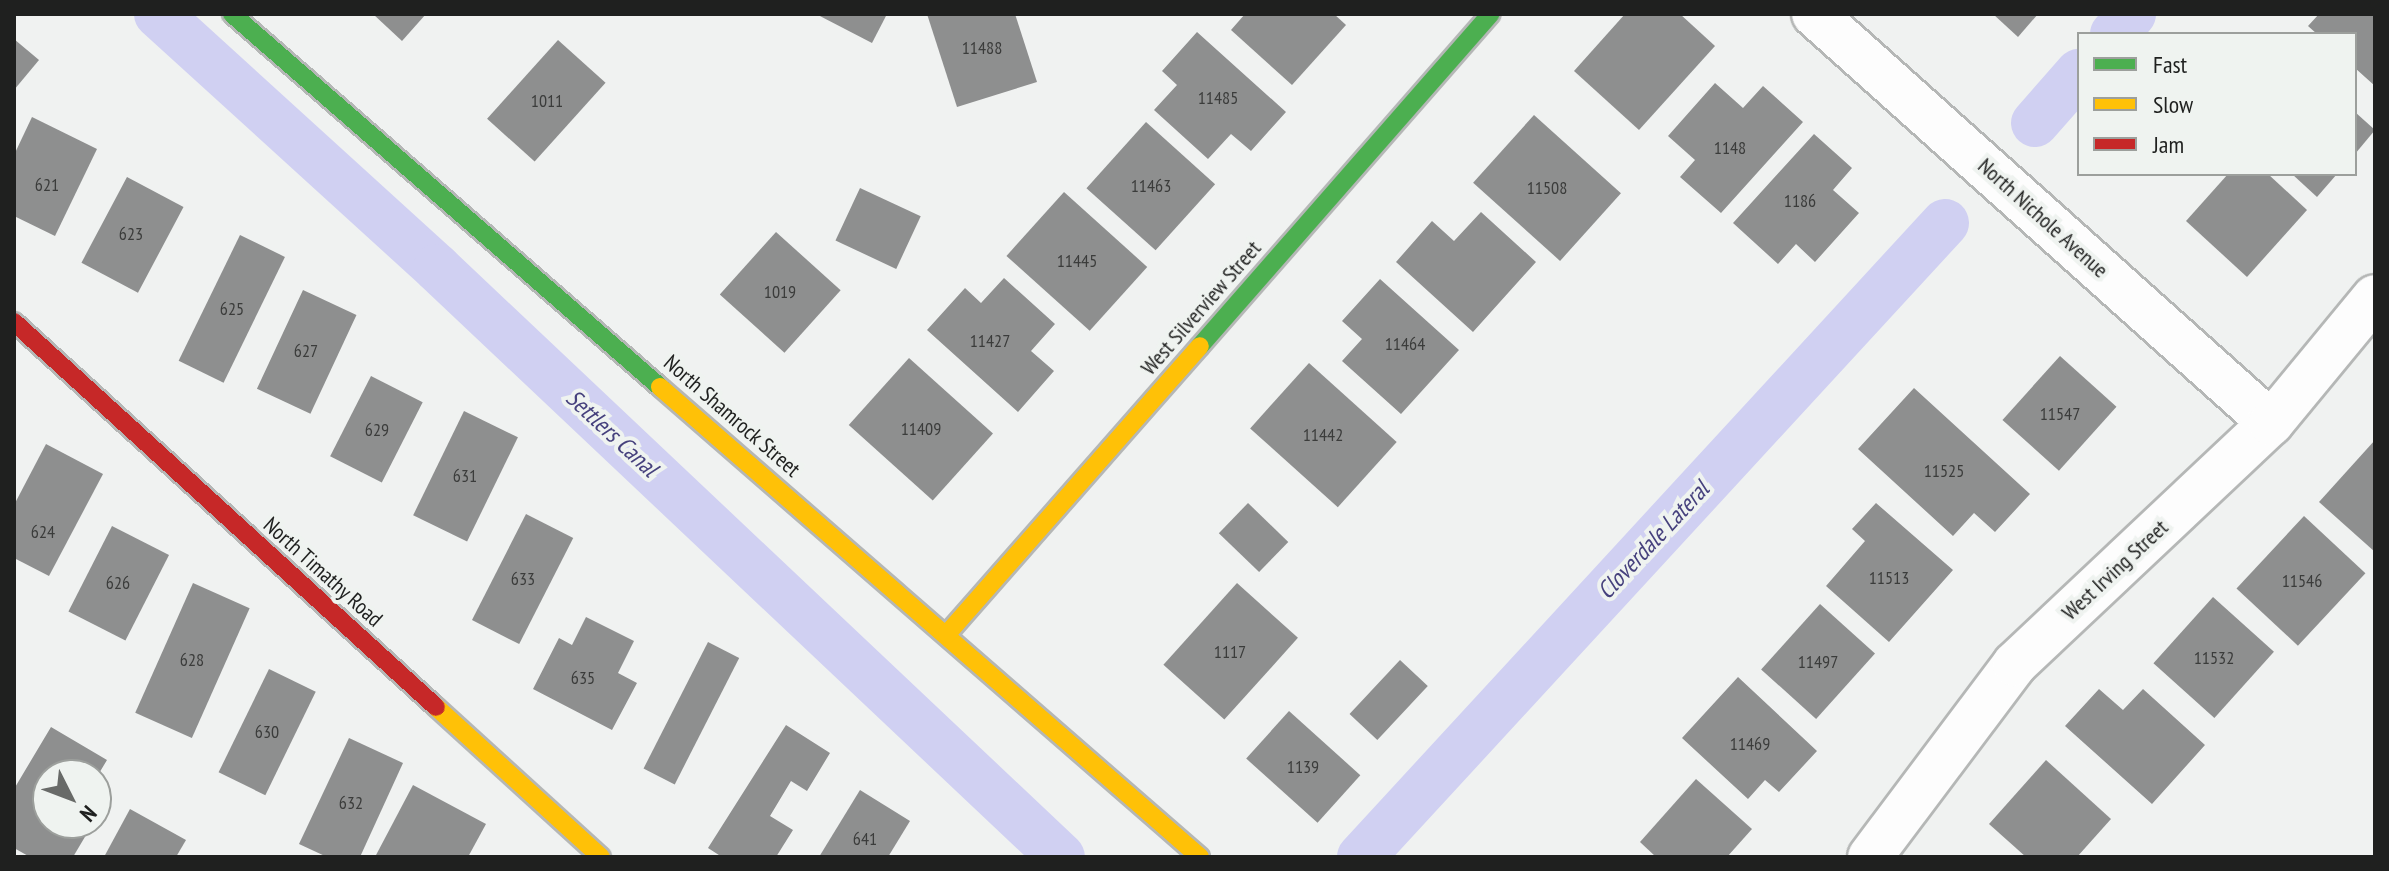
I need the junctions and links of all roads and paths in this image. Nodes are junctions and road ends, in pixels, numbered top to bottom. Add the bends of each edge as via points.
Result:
1 (232, 14) edge
2 (1491, 14) edge
3 (1814, 14) edge
4 (2375, 297) edge
5 (14, 322) edge
6 (2271, 423) junction
7 (947, 634) junction
8 (601, 857) edge
9 (1200, 857) edge
10 (1870, 857) edge

1 - 7 street, North Shamrock Street
2 - 7 street, West Silverview Street
3 - 6 street, North Nichole Avenue
4 - 6 street, West Irving Street
5 - 8 street, North Timathy Road
6 - 10 street, West Irving Street via 2015,664
7 - 9 street, North Shamrock Street

